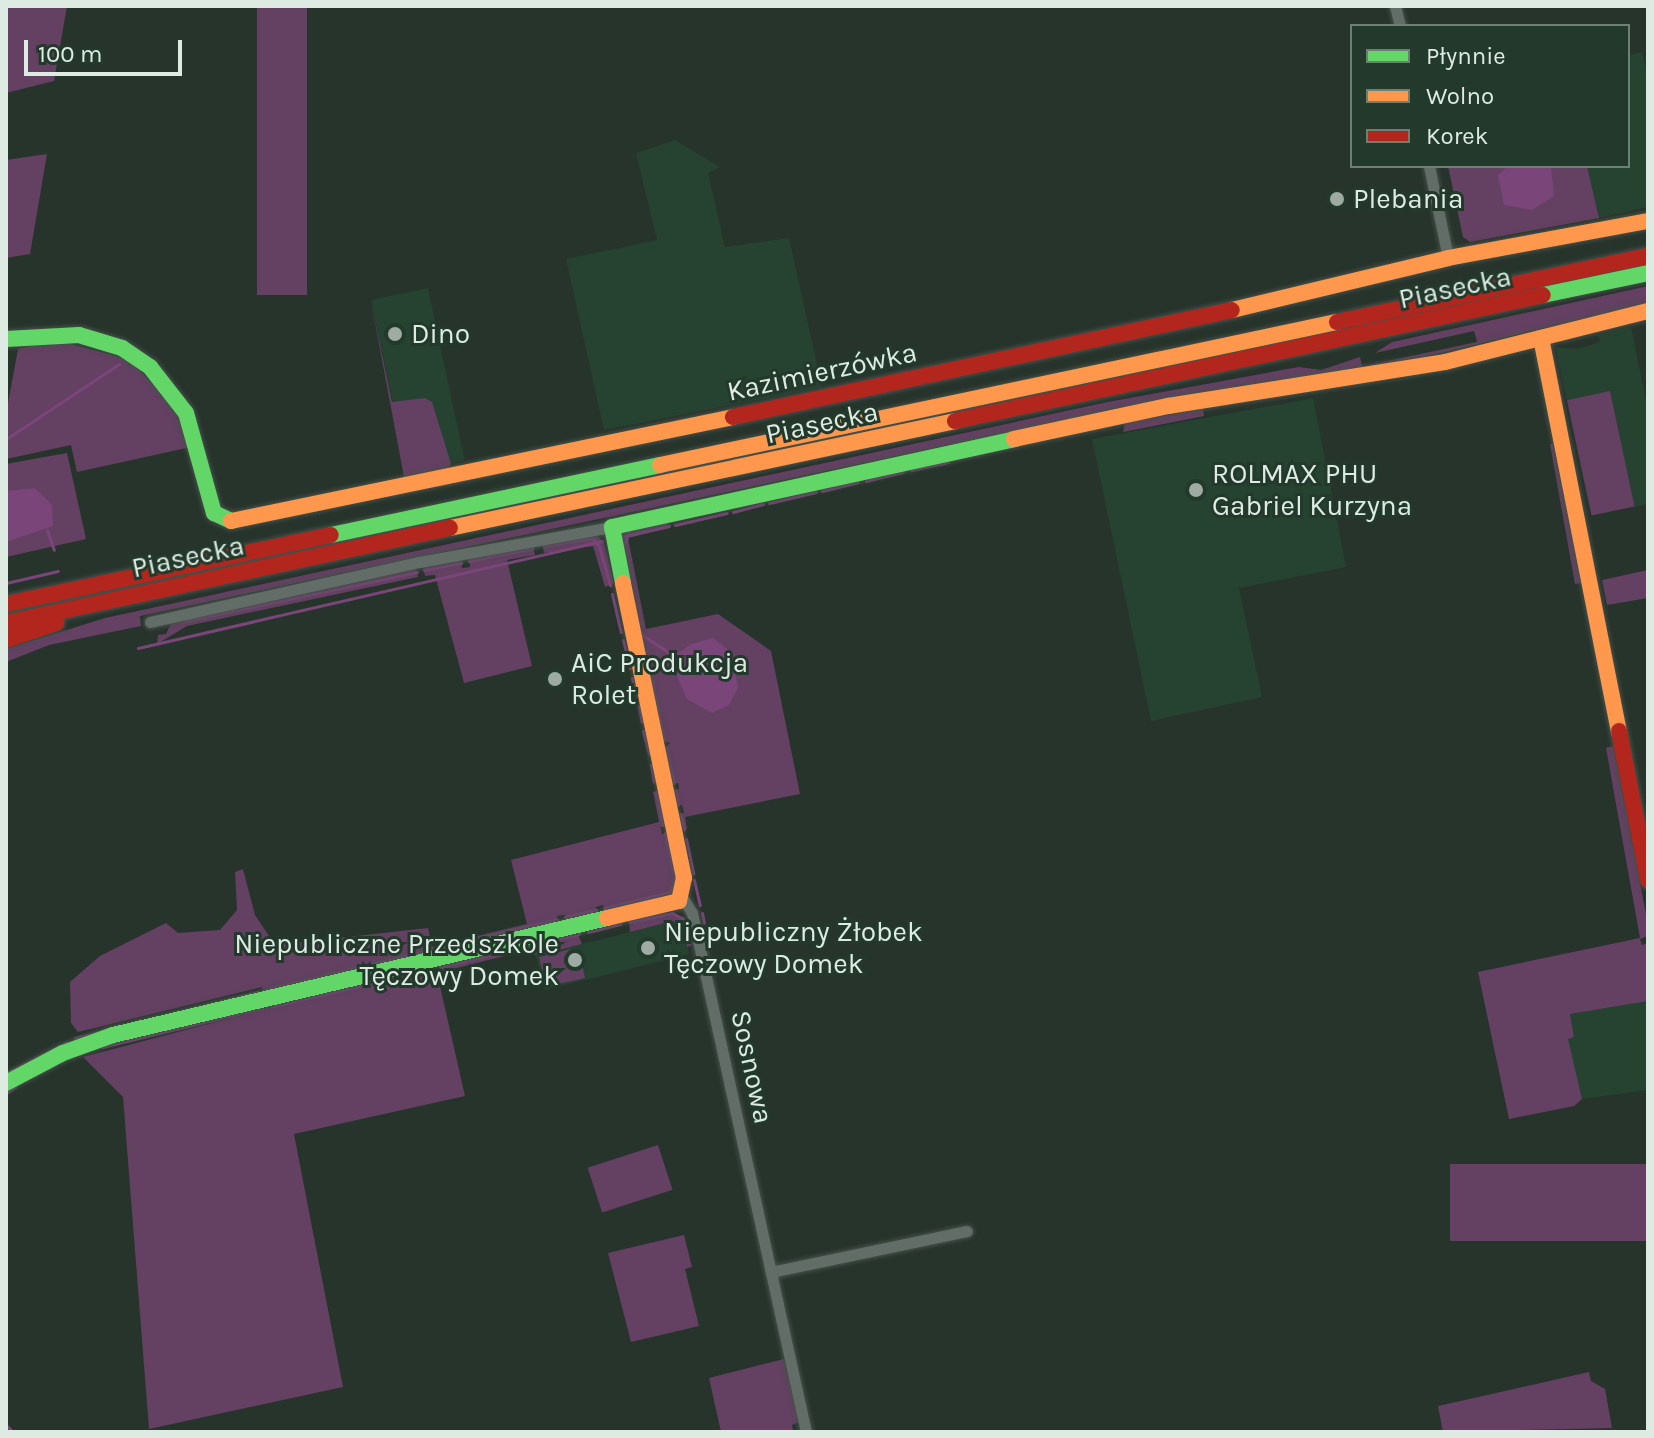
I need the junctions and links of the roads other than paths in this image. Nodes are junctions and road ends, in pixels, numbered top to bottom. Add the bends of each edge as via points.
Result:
1 (1429, 168) edge
2 (1648, 221) edge
3 (1648, 256) edge
4 (1448, 258) junction
5 (1648, 273) edge
6 (1648, 311) edge
7 (1541, 338) junction
8 (6, 339) edge
9 (612, 527) junction
10 (183, 585) junction
11 (6, 604) edge
12 (150, 622) dead end
13 (6, 623) edge
14 (6, 640) edge
15 (1648, 880) edge
16 (682, 897) junction
17 (6, 1083) edge
18 (967, 1231) dead end
19 (771, 1272) junction
20 (806, 1432) edge

1 - 4 street
2 - 4 main road
3 - 11 main road, Piasecka
4 - 8 main road, Kazimierzówka via 1093,341 225,521 212,510 186,413 150,367 122,348 79,335
5 - 10 main road, Piasecka
6 - 7 main road
7 - 9 main road via 1413,369 1168,406
7 - 15 main road
9 - 12 street via 419,562
9 - 16 main road, Sosnowa via 684,878
10 - 13 main road, Piasecka
10 - 14 main road
16 - 17 main road via 669,905 113,1035
16 - 19 street, Sosnowa via 692,913
18 - 19 street
19 - 20 street, Sosnowa

